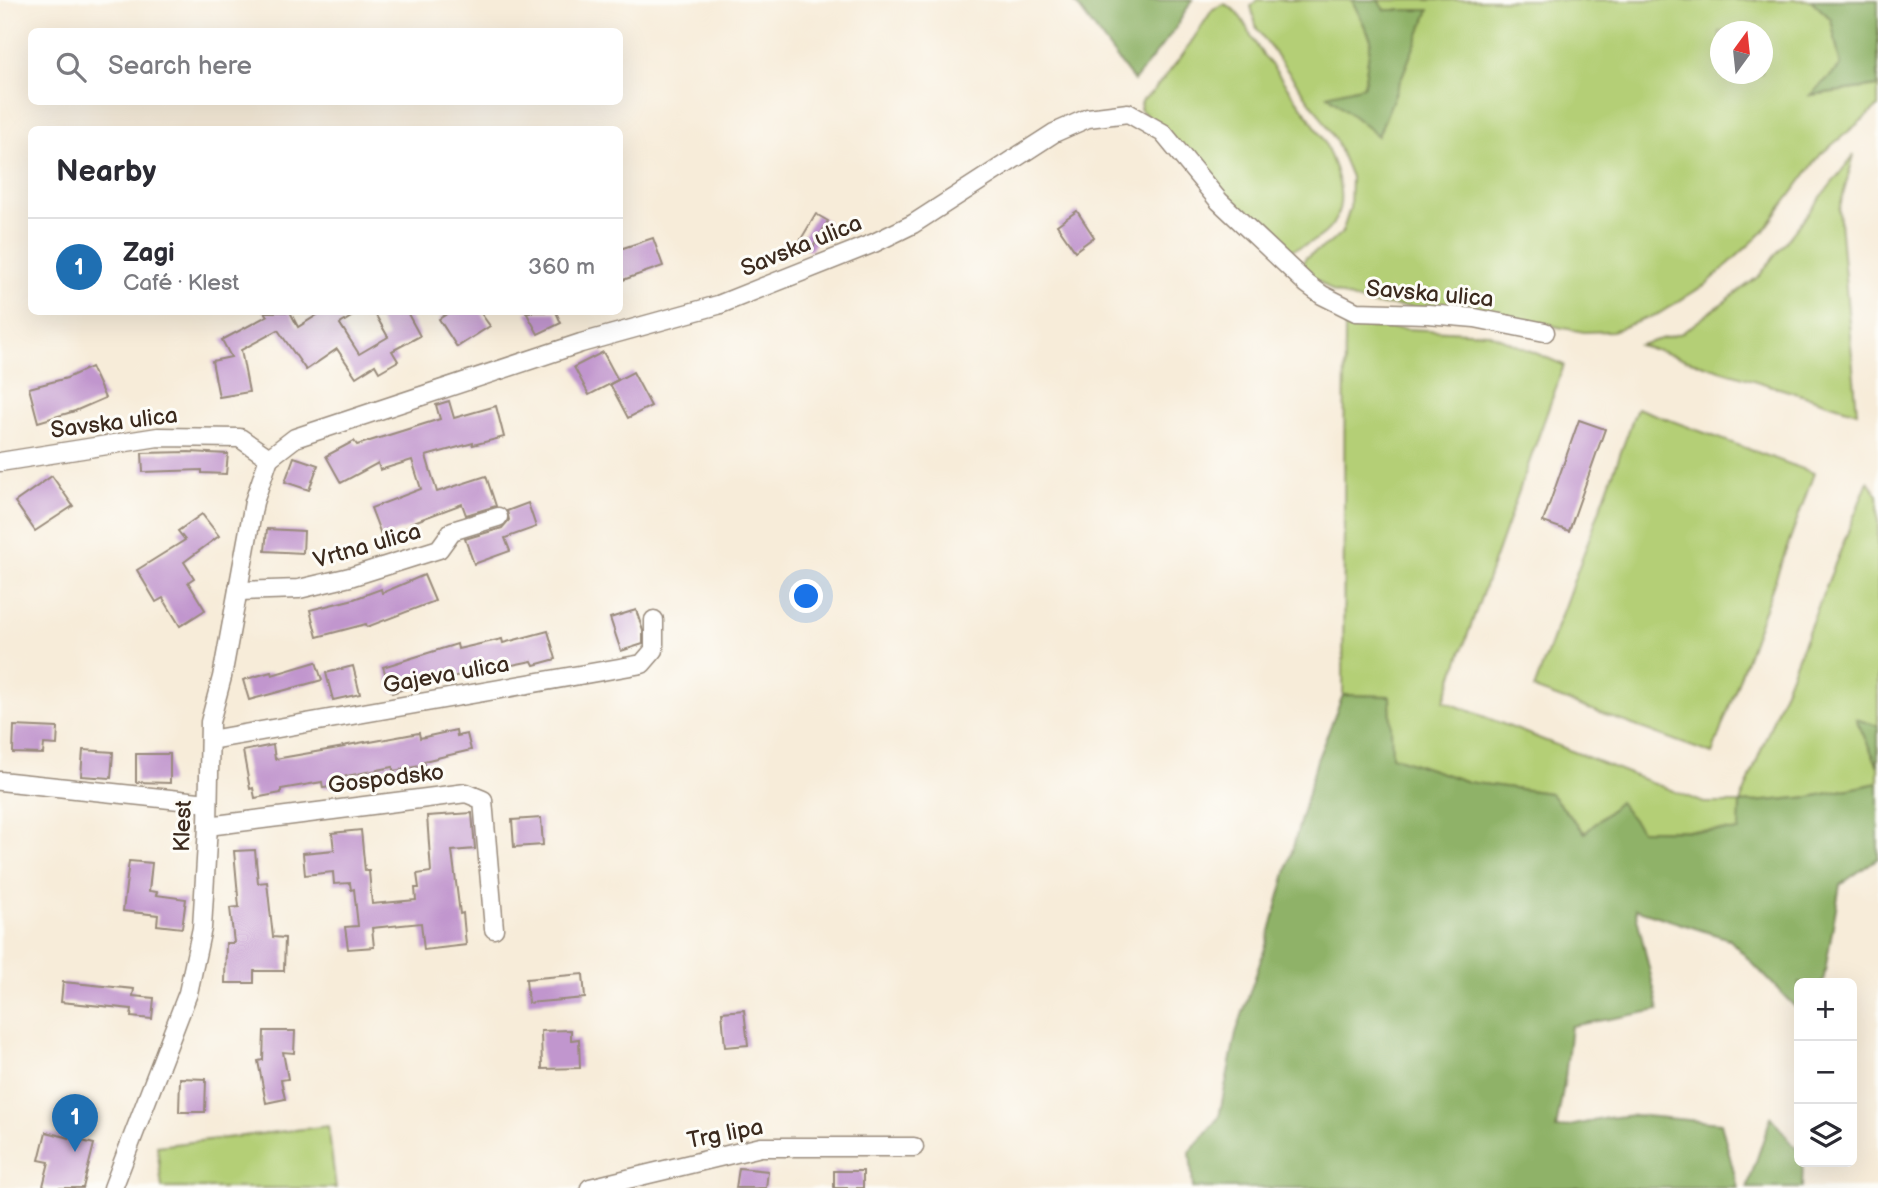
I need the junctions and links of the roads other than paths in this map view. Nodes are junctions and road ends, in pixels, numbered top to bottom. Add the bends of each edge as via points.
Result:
1 (1545, 332) dead end
2 (269, 458) junction
3 (0, 462) edge
4 (498, 517) dead end
5 (238, 591) junction
6 (654, 620) dead end
7 (210, 740) junction
8 (0, 781) edge
9 (208, 803) junction
10 (208, 827) junction
11 (494, 929) dead end
12 (914, 1147) dead end
13 (113, 1188) edge
14 (590, 1188) edge

1 - 2 street, Savska ulica via 1475,318 1356,312 1322,295 1219,201 1163,133 1128,113 1088,118 1054,133 913,224 874,243 718,305 581,343 295,438
2 - 3 street, Savska ulica via 240,438 159,437
2 - 5 street, Klest via 254,502
4 - 5 street, Vrtna ulica via 452,531 439,549 350,578 299,589
5 - 7 street, Klest
6 - 7 street, Gajeva ulica via 654,650 642,664
7 - 9 street, Klest
8 - 9 street
9 - 10 street, Klest
10 - 11 street, Gospodsko via 466,793 483,800
10 - 13 street, Klest via 202,928 188,993
12 - 14 street, Trg lipa via 761,1147

